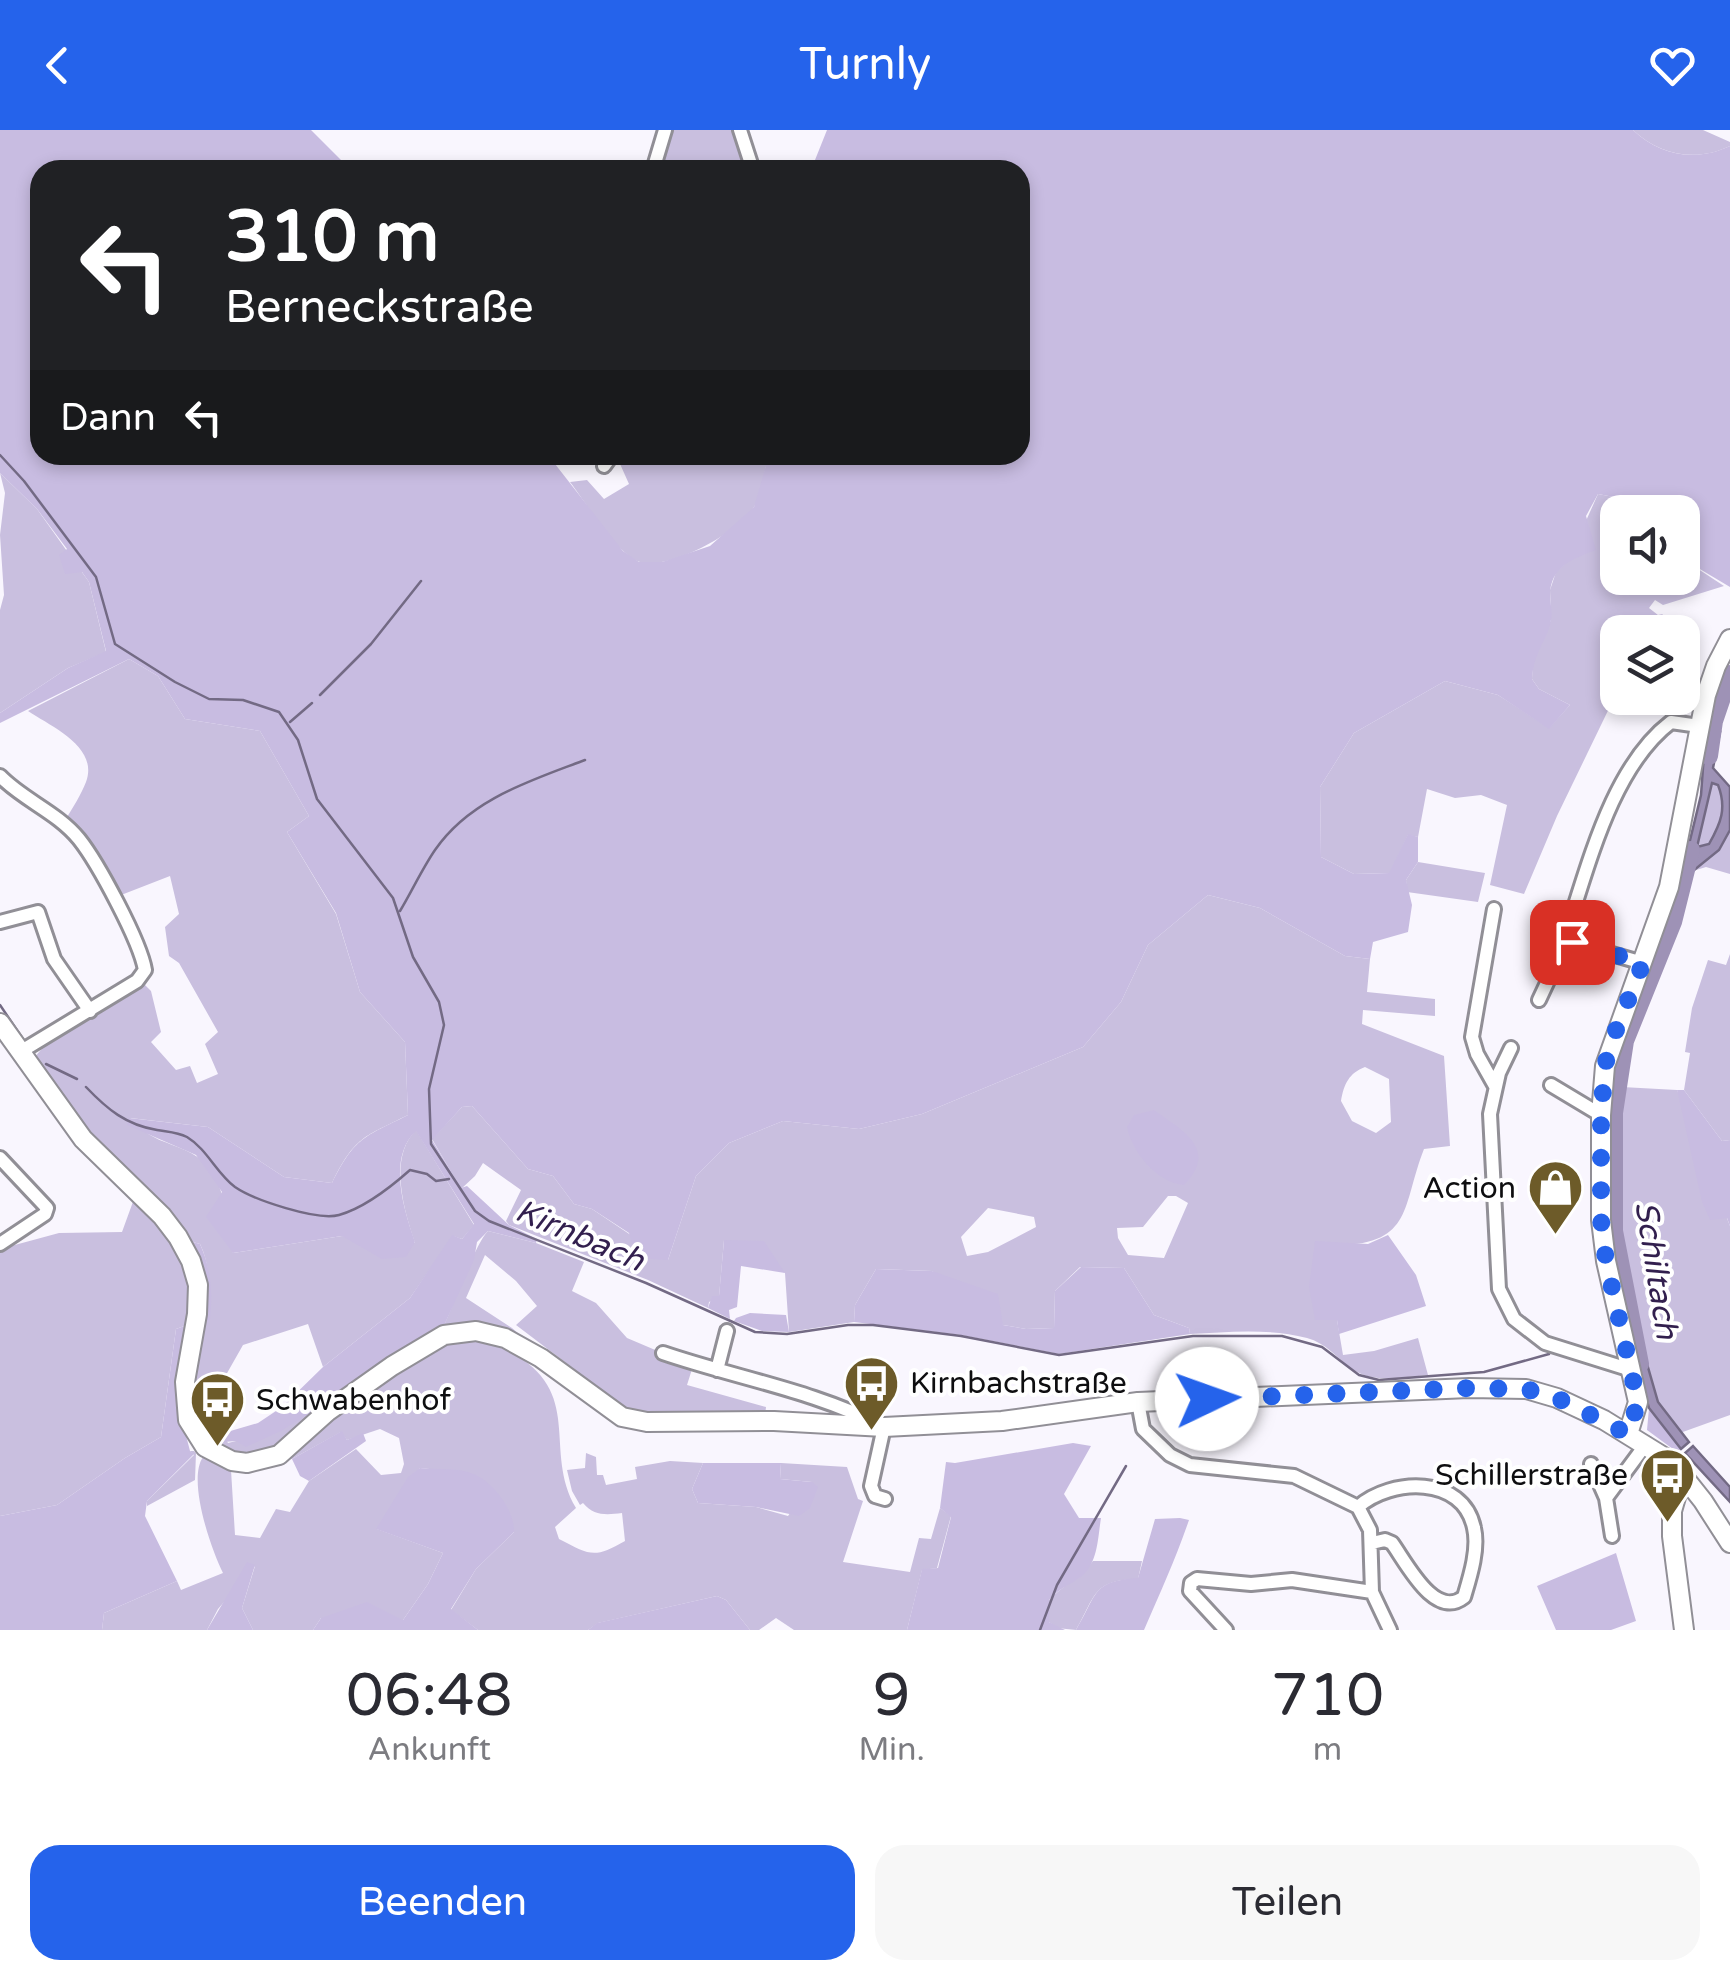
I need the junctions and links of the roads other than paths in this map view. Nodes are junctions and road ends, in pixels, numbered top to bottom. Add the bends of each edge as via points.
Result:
1 (664, 130) edge
2 (740, 130) edge
3 (655, 160) edge
4 (750, 160) edge
5 (1730, 639) edge
6 (1699, 726) junction
7 (2, 782) edge
8 (1494, 908) dead end
9 (0, 922) edge
10 (1568, 938) junction
11 (1643, 963) junction
12 (1539, 1000) dead end
13 (90, 1012) junction
14 (0, 1023) edge
15 (1512, 1048) dead end
16 (20, 1052) junction
17 (1551, 1085) dead end
18 (1495, 1086) junction
19 (1601, 1115) junction
20 (0, 1158) edge
21 (0, 1244) edge
22 (727, 1330) dead end
23 (663, 1353) dead end
24 (1628, 1368) junction
25 (717, 1370) junction
26 (1138, 1402) junction
27 (884, 1427) junction
28 (1628, 1434) junction
29 (1646, 1444) junction
30 (1591, 1464) dead end
31 (1683, 1473) junction
32 (1606, 1498) junction
33 (885, 1499) dead end
34 (1676, 1500) junction
35 (1704, 1500) junction
36 (1358, 1507) junction
37 (1612, 1536) dead end
38 (1372, 1543) junction
39 (1730, 1543) edge
40 (1372, 1592) junction
41 (1226, 1630) edge
42 (1390, 1630) edge
43 (1684, 1630) edge

1 - 3 street
2 - 4 street
5 - 6 main road
6 - 10 street via 1671,722 1642,749 1602,828
6 - 11 main road via 1669,887
7 - 13 street via 78,838 143,959 137,982
8 - 18 street via 1472,1037
9 - 13 street via 38,912 54,959
10 - 11 street
10 - 12 street
11 - 19 main road via 1610,1045
13 - 16 street
14 - 16 main road
15 - 18 street
16 - 27 main road via 83,1139 162,1216 191,1261 197,1314 185,1408 205,1447 232,1461 279,1455 392,1366 444,1336 476,1330 541,1358 622,1416
17 - 19 street
18 - 24 street via 1493,1204 1499,1289 1506,1304 1545,1343
19 - 24 main road via 1602,1230
20 - 21 street via 46,1208
22 - 25 street
23 - 25 street
24 - 28 main road via 1638,1402
25 - 27 street
26 - 27 main road via 1002,1421
26 - 28 main road via 1526,1389
26 - 36 street via 1143,1429 1170,1456 1190,1465 1294,1476
27 - 33 street via 871,1486
28 - 29 main road
29 - 31 main road
29 - 32 street
30 - 32 street
31 - 34 main road
31 - 35 main road
32 - 37 street
34 - 35 street via 1685,1494
34 - 43 main road via 1672,1536
35 - 39 main road
36 - 38 street
36 - 38 street via 1404,1486 1456,1498 1475,1534 1464,1597 1444,1604 1392,1543
38 - 40 street
40 - 41 street via 1292,1580 1192,1582 1190,1591
40 - 42 street

